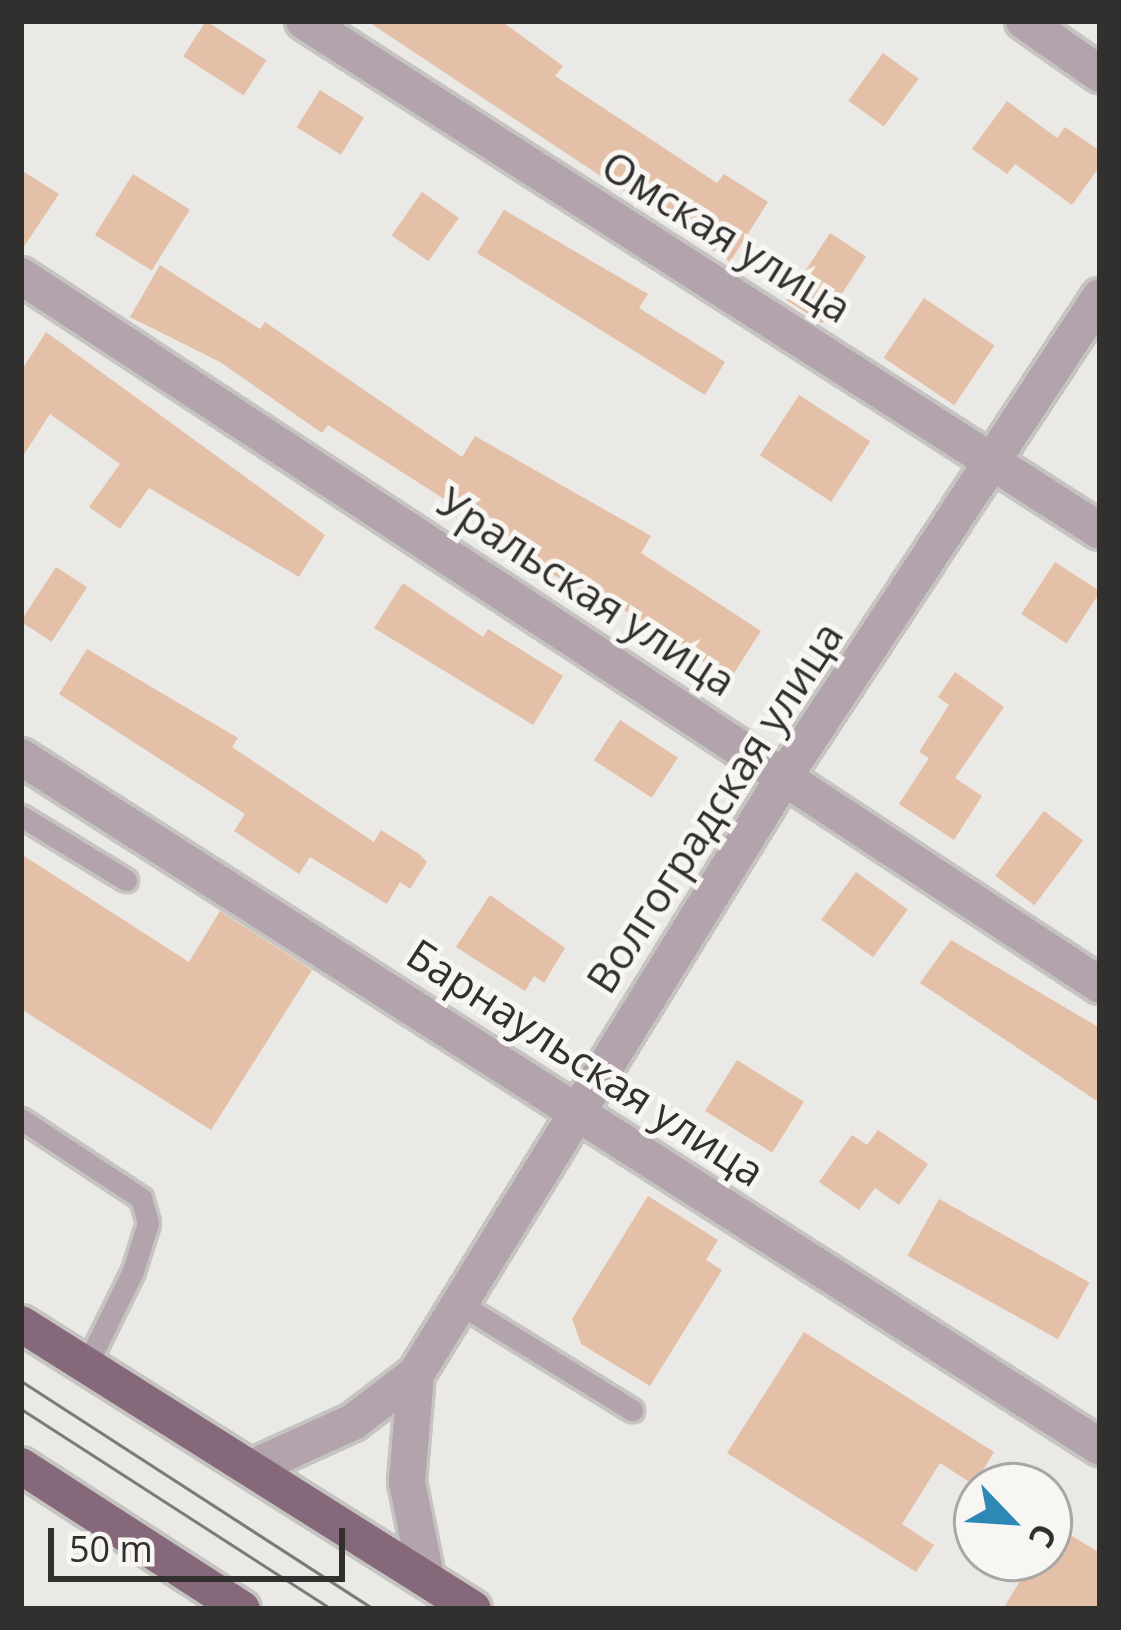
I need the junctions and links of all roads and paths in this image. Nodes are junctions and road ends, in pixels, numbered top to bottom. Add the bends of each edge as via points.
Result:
1 (304, 21) edge
2 (1024, 21) edge
3 (1100, 74) edge
4 (21, 276) edge
5 (1100, 297) edge
6 (995, 459) junction
7 (1100, 531) edge
8 (21, 757) edge
9 (786, 774) junction
10 (21, 816) edge
11 (126, 880) dead end
12 (1100, 986) edge
13 (576, 1107) junction
14 (21, 1119) edge
15 (458, 1302) junction
16 (21, 1324) edge
17 (86, 1366) junction
18 (416, 1374) junction
19 (632, 1410) dead end
20 (1100, 1447) edge
21 (21, 1466) edge
22 (254, 1467) junction
23 (426, 1577) junction
24 (242, 1609) edge
25 (473, 1609) edge

1 - 6 street, Омская улица
2 - 3 street
4 - 9 street, Уральская улица
5 - 6 street, Волгоградская улица
6 - 7 street, Омская улица
6 - 9 street, Волгоградская улица
8 - 13 street, Барнаульская улица
9 - 12 street, Уральская улица
9 - 13 street, Волгоградская улица
10 - 11 lane
13 - 15 street, Волгоградская улица
13 - 20 street, Барнаульская улица
14 - 17 lane via 141,1198 148,1223
15 - 18 street, Волгоградская улица
15 - 19 lane
16 - 17 main road
17 - 22 main road
18 - 22 street, Волгоградская улица via 353,1422
18 - 23 street, Волгоградская улица via 407,1482
21 - 24 main road
22 - 23 main road
23 - 25 main road

